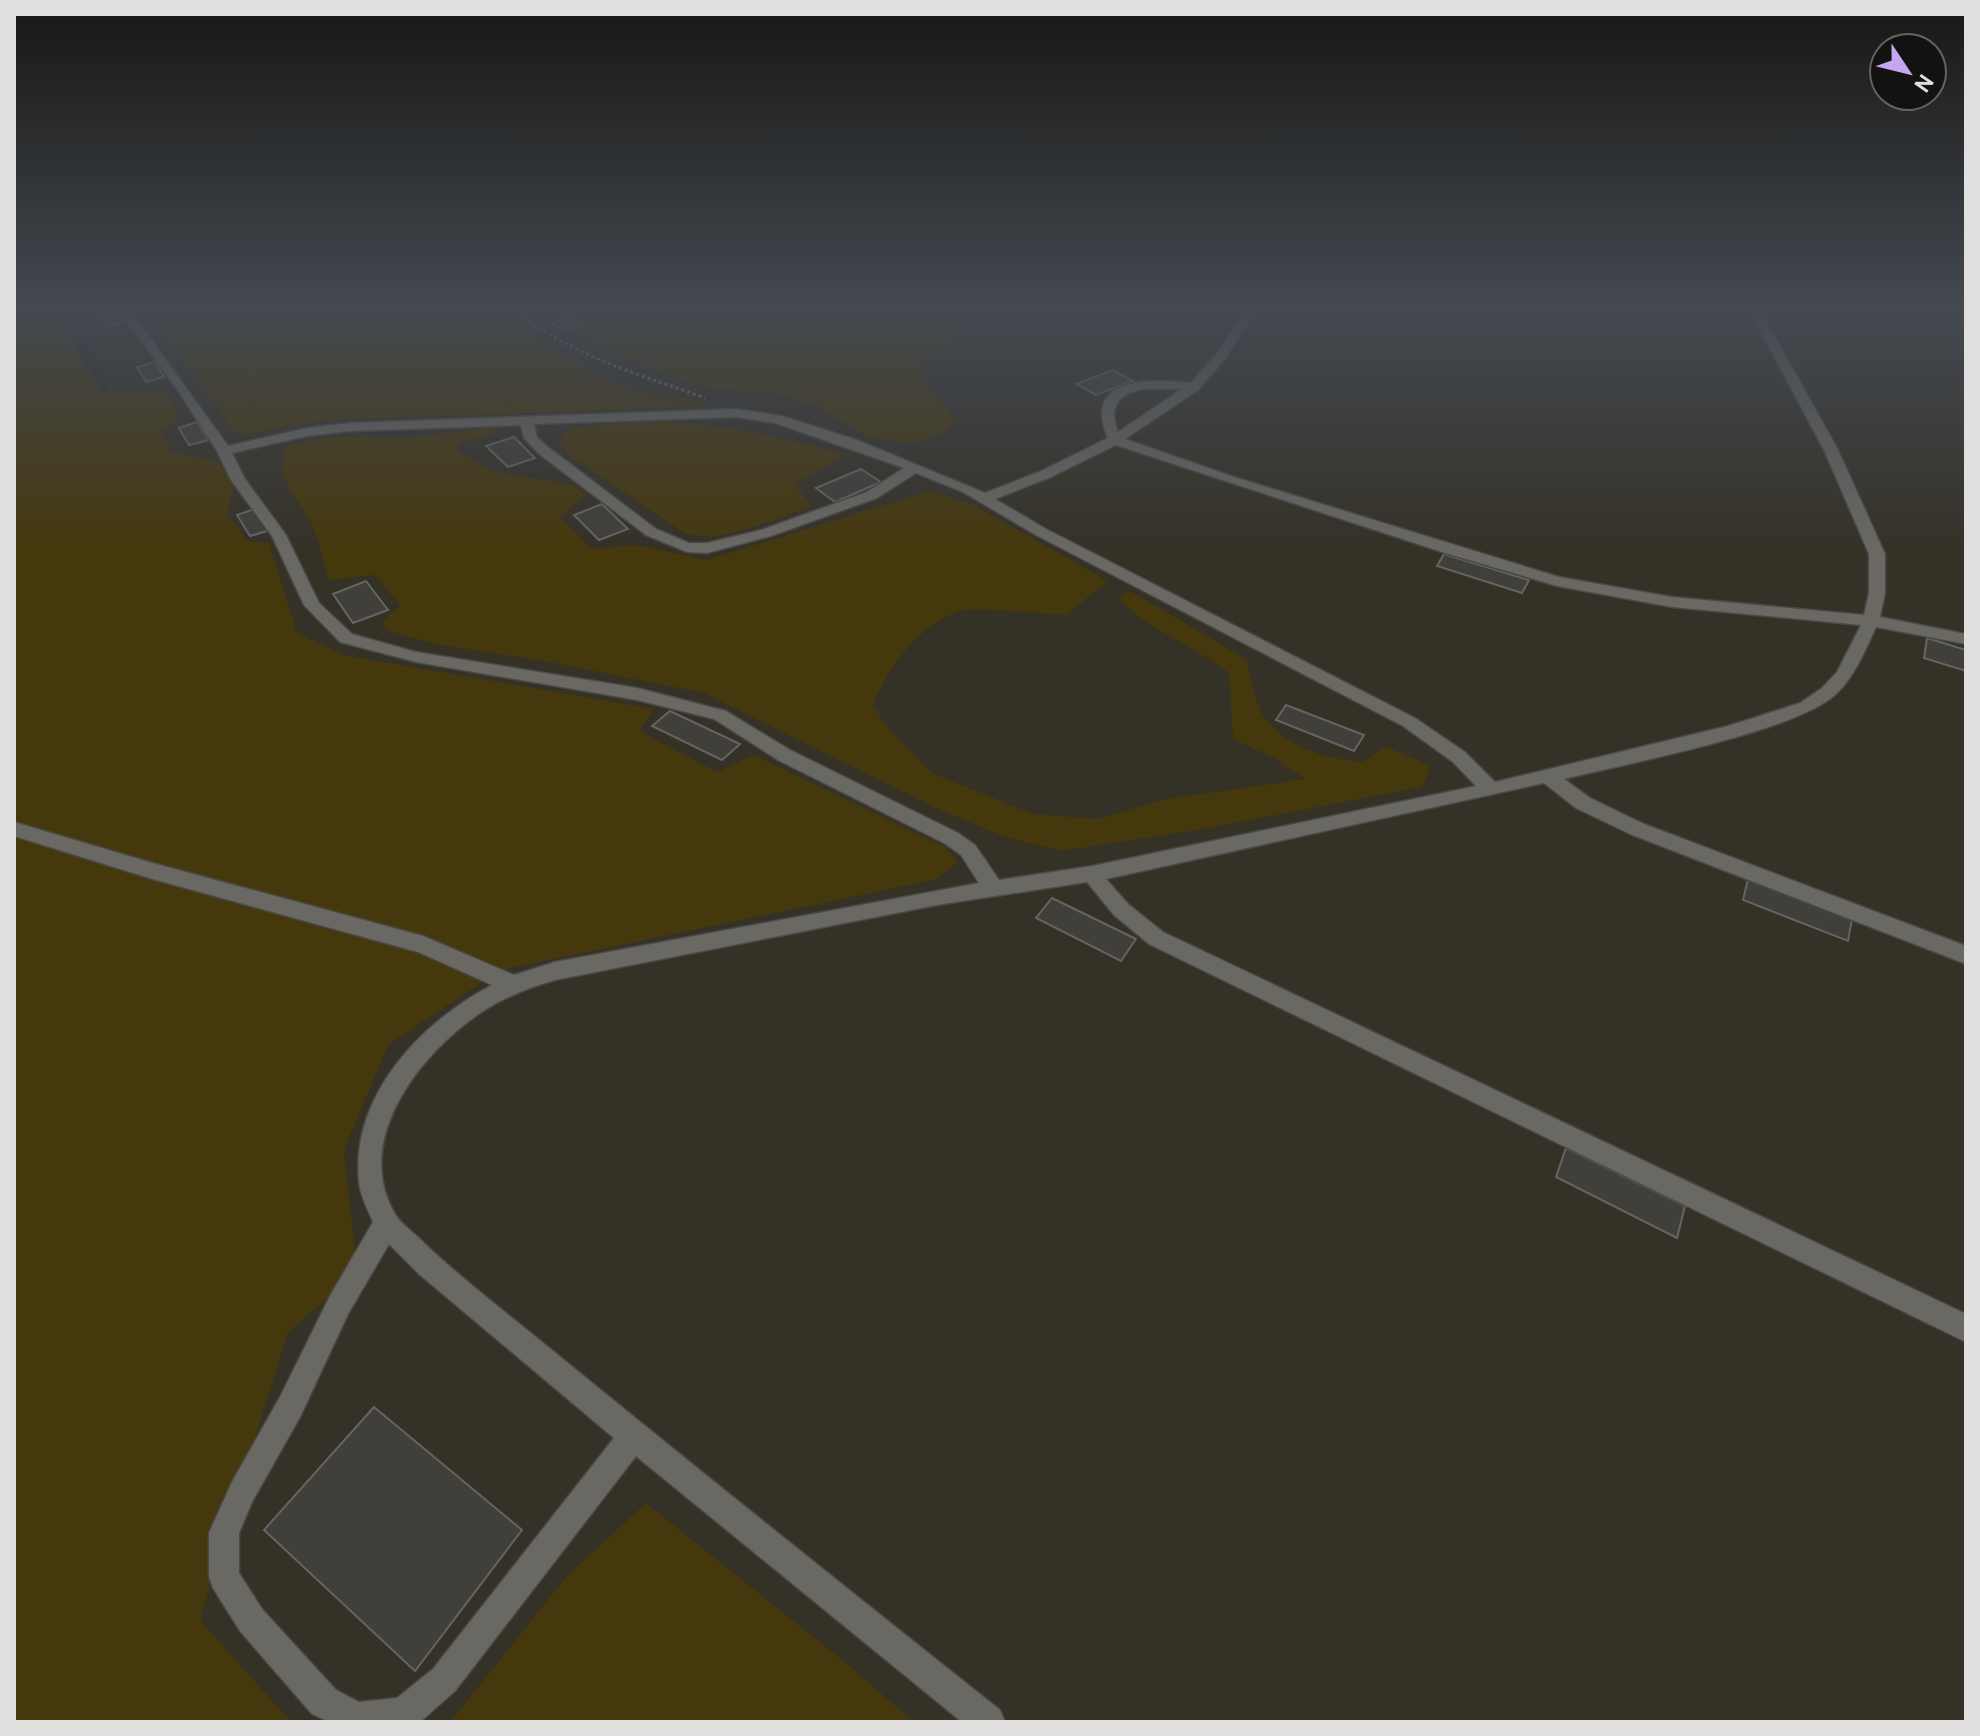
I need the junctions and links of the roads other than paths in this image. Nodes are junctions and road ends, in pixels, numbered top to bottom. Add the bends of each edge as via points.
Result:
1 (179, 387) edge
2 (1132, 387) edge
3 (1194, 387) edge
4 (1798, 387) edge
5 (527, 421) junction
6 (1115, 440) junction
7 (224, 451) junction
8 (914, 468) junction
9 (985, 498) junction
10 (1871, 620) junction
11 (1966, 639) edge
12 (1546, 775) junction
13 (1491, 790) junction
14 (14, 829) edge
15 (1092, 874) junction
16 (993, 888) junction
17 (1966, 955) edge
18 (513, 984) junction
19 (386, 1224) junction
20 (1966, 1328) edge
21 (634, 1436) junction
22 (988, 1722) edge

1 - 7 lane
2 - 6 lane via 1108,404
3 - 6 lane
4 - 10 lane via 1871,537 1878,568
5 - 7 lane via 326,429
5 - 8 lane via 756,414
5 - 8 lane via 531,438 543,450 651,532 687,547 718,546 766,533 872,495
6 - 9 lane
6 - 10 lane via 1558,581 1670,602
7 - 16 lane via 238,480 279,535 312,605 346,638 416,657 637,694 720,715 784,755 951,838 968,850
8 - 9 lane
9 - 13 lane via 1409,722 1459,757
10 - 11 lane
10 - 12 lane via 1844,675 1806,707 1731,731
12 - 13 lane
12 - 17 lane via 1583,803 1637,829
13 - 15 lane
14 - 18 lane via 423,945
15 - 16 lane
15 - 20 lane via 1109,900 1156,938
16 - 18 lane
18 - 19 lane via 441,1031 385,1101 372,1140 371,1184
19 - 21 lane
19 - 21 lane via 339,1305 224,1533 224,1577 251,1620 324,1702 357,1719 404,1714 444,1680
21 - 22 lane

